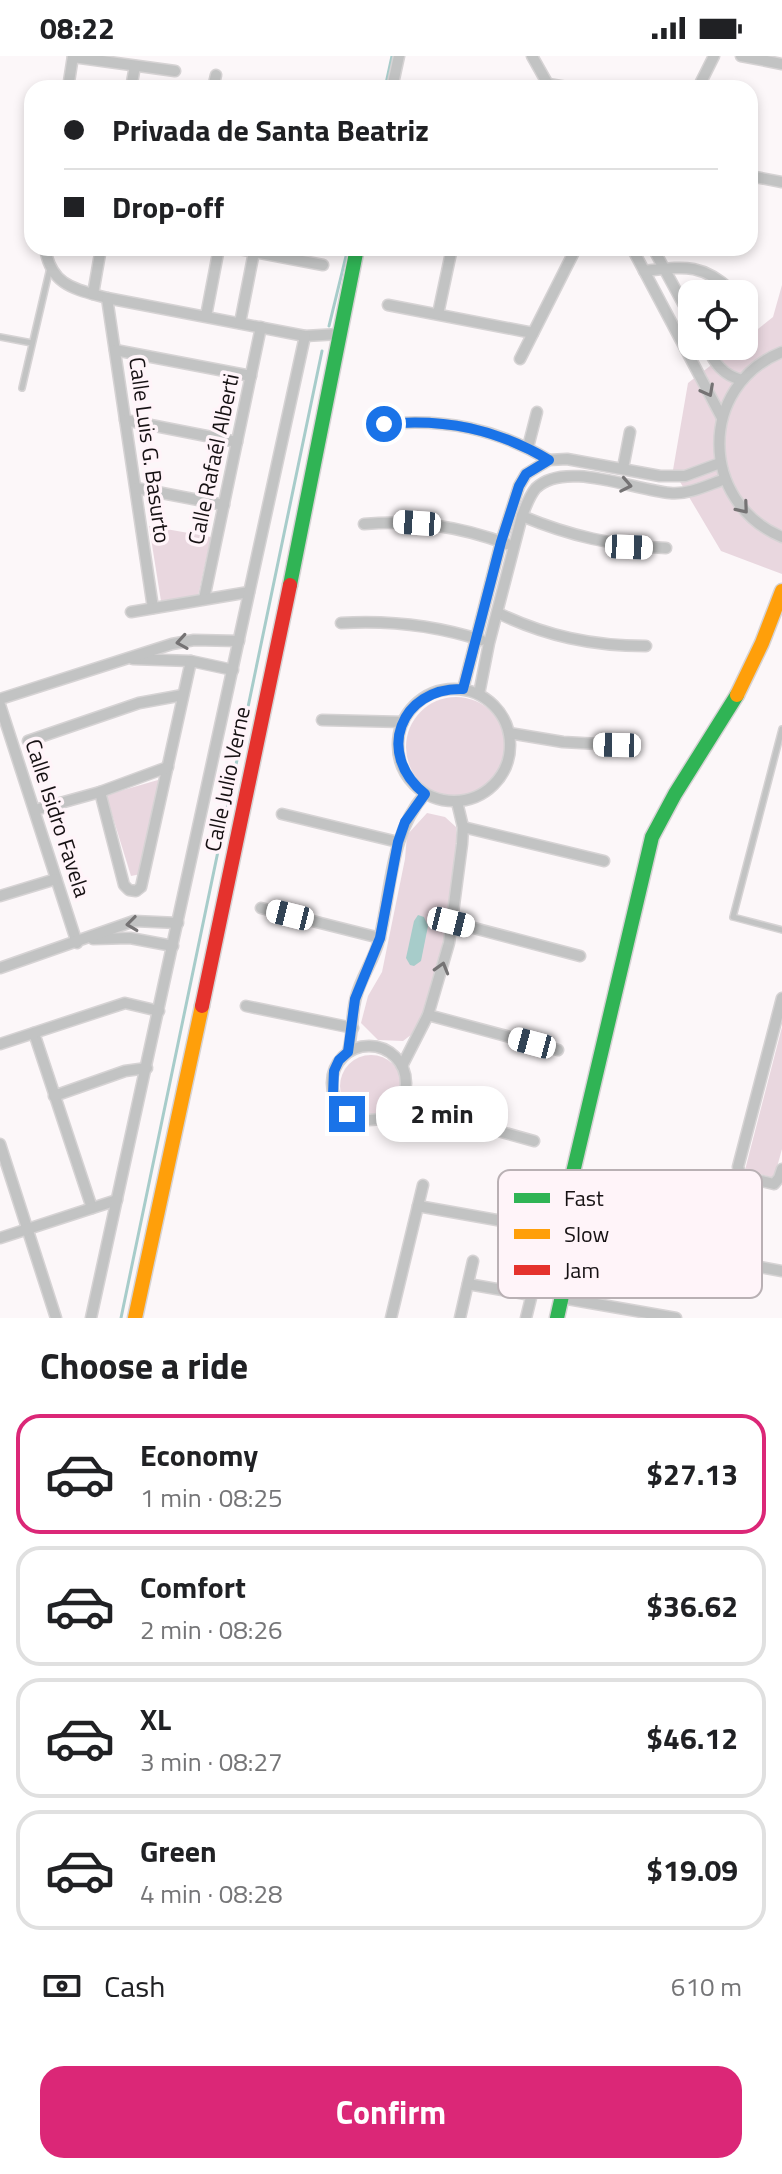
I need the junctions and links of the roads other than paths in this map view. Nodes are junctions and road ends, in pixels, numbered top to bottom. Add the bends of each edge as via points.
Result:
1 (73, 56) edge
2 (399, 56) edge
3 (532, 56) edge
4 (714, 56) edge
5 (741, 56) edge
6 (782, 64) edge
7 (135, 66) junction
8 (175, 71) dead end
9 (216, 75) dead end
10 (69, 80) edge
11 (132, 80) edge
12 (215, 80) edge
13 (394, 80) edge
14 (546, 80) edge
15 (702, 80) edge
16 (758, 178) edge
17 (782, 182) edge
18 (47, 256) edge
19 (100, 256) edge
20 (217, 256) edge
21 (253, 256) edge
22 (299, 256) edge
23 (355, 256) edge
24 (450, 256) edge
25 (572, 256) edge
26 (637, 256) edge
27 (657, 256) edge
28 (323, 265) dead end
29 (50, 267) junction
30 (665, 269) junction
31 (644, 271) junction
32 (718, 280) edge
33 (93, 294) junction
34 (678, 294) edge
35 (107, 298) junction
36 (388, 305) dead end
37 (438, 314) junction
38 (206, 316) junction
39 (240, 323) junction
40 (261, 327) junction
41 (533, 333) junction
42 (339, 334) junction
43 (305, 336) junction
44 (0, 337) edge
45 (32, 343) junction
46 (115, 350) junction
47 (782, 352) edge
48 (520, 359) dead end
49 (713, 360) edge
50 (251, 376) junction
51 (742, 380) junction
52 (22, 388) dead end
53 (537, 412) dead end
54 (722, 418) junction
55 (125, 420) junction
56 (384, 424) dead end
57 (630, 432) dead end
58 (237, 442) junction
59 (528, 447) junction
60 (549, 460) junction
61 (720, 463) junction
62 (623, 468) junction
63 (725, 479) junction
64 (136, 488) junction
65 (224, 505) junction
66 (522, 516) junction
67 (364, 524) dead end
68 (782, 537) edge
69 (501, 542) junction
70 (515, 546) junction
71 (666, 548) dead end
72 (782, 591) edge
73 (249, 592) junction
74 (204, 599) junction
75 (153, 608) junction
76 (131, 612) dead end
77 (498, 613) junction
78 (341, 623) dead end
79 (476, 639) junction
80 (239, 641) junction
81 (489, 643) junction
82 (646, 646) dead end
83 (127, 659) junction
84 (191, 661) junction
85 (233, 670) junction
86 (463, 689) junction
87 (479, 694) junction
88 (183, 695) junction
89 (0, 699) edge
90 (0, 705) edge
91 (322, 720) dead end
92 (403, 722) junction
93 (782, 729) edge
94 (509, 733) junction
95 (28, 741) dead end
96 (617, 745) dead end
97 (168, 767) junction
98 (100, 792) junction
99 (425, 794) junction
100 (457, 802) junction
101 (35, 810) junction
102 (282, 814) dead end
103 (463, 827) junction
104 (398, 842) junction
105 (604, 861) dead end
106 (56, 879) junction
107 (0, 896) edge
108 (261, 908) dead end
109 (451, 922) junction
110 (178, 923) junction
111 (782, 930) edge
112 (380, 938) junction
113 (82, 941) junction
114 (173, 946) junction
115 (580, 956) dead end
116 (0, 968) edge
117 (782, 998) edge
118 (246, 1006) dead end
119 (159, 1011) junction
120 (428, 1015) junction
121 (353, 1028) junction
122 (34, 1033) junction
123 (0, 1044) edge
124 (558, 1050) dead end
125 (348, 1052) junction
126 (402, 1066) junction
127 (147, 1068) junction
128 (54, 1096) junction
129 (400, 1104) junction
130 (534, 1141) dead end
131 (0, 1144) edge
132 (782, 1169) edge
133 (574, 1170) edge
134 (739, 1170) edge
135 (762, 1181) edge
136 (423, 1185) dead end
137 (117, 1200) junction
138 (418, 1206) junction
139 (92, 1208) junction
140 (498, 1220) edge
141 (27, 1229) junction
142 (0, 1238) edge
143 (473, 1261) dead end
144 (762, 1267) edge
145 (782, 1271) edge
146 (468, 1284) junction
147 (498, 1289) edge
148 (530, 1298) edge
149 (562, 1298) joint
150 (56, 1318) edge
151 (91, 1318) edge
152 (135, 1318) edge
153 (391, 1318) edge
154 (460, 1318) edge
155 (526, 1318) edge
156 (557, 1318) edge
157 (676, 1318) edge

1 - 7 street
1 - 10 street
2 - 13 street
3 - 14 street
4 - 15 street
5 - 6 street
7 - 8 street
7 - 11 street
9 - 12 street
16 - 17 street
18 - 29 street
19 - 33 street
20 - 38 street
21 - 39 street
22 - 28 street
23 - 42 street, Calle Julio Verne
24 - 37 street
25 - 41 street
26 - 31 street
27 - 30 street
29 - 33 street via 75,290
29 - 45 lane
30 - 31 street
30 - 32 street via 707,272
30 - 34 street
31 -> 54 street
33 - 35 street
35 - 38 street
35 - 46 street, Calle Luis G. Basurto
36 - 37 street
37 - 41 street
38 - 39 street
39 - 40 street
40 - 43 street
40 - 50 street, Calle Rafaél Alberti
41 - 48 street
42 - 43 street
42 - 152 street, Calle Julio Verne
43 - 73 street, Calle Julio Verne
44 - 45 lane
45 - 52 lane
46 - 50 street
46 - 55 street, Calle Luis G. Basurto
47 - 51 street
49 - 51 street via 730,377
50 - 58 street, Calle Rafaél Alberti
51 - 54 street
53 - 59 street
54 - 61 street
55 - 58 street
55 - 64 street, Calle Luis G. Basurto
56 - 59 street via 458,424
57 - 62 street
58 - 65 street, Calle Rafaél Alberti
59 - 60 street
60 - 62 street
60 - 69 street via 526,474
61 - 62 street via 685,476
61 - 63 street
66 -> 63 street via 537,488 562,475 682,494
63 -> 68 street via 752,519
64 - 65 street
64 - 75 street, Calle Luis G. Basurto
65 - 74 street, Calle Rafaél Alberti
66 - 70 street
66 - 71 street via 592,541
67 - 69 street via 434,524
69 - 70 street
69 - 79 street
70 - 77 street
72 - 133 street via 748,675 652,837
73 - 74 street
73 - 80 street, Calle Julio Verne
74 - 75 street
75 - 76 street
77 - 81 street
77 - 82 street via 570,640
78 - 79 street via 396,622
79 - 81 street
79 - 86 street
80 -> 83 street via 172,644
80 - 85 street, Calle Julio Verne
81 - 87 street
83 - 84 street
83 - 89 street
84 - 85 street
84 - 88 street
85 - 110 street, Calle Julio Verne
86 - 87 street
86 - 92 street via 422,699
87 - 94 street via 498,710
88 - 95 street via 139,703
88 - 97 street
90 - 101 street, Calle Isidro Favela
91 - 92 street
92 - 99 street via 400,762
93 - 111 lane via 733,917
94 - 96 street
94 - 100 street via 509,757 499,780 473,799
97 - 98 street
97 - 98 street via 136,891 124,885
98 - 101 street
99 - 100 street
99 - 104 street
100 - 103 street
101 - 106 street, Calle Isidro Favela
102 - 104 street
103 - 105 street
103 - 109 street
104 - 112 street
106 - 107 street
106 - 113 street, Calle Isidro Favela
108 - 112 street
109 - 115 street
120 -> 109 street
110 -> 113 street via 134,921
110 - 114 street, Calle Julio Verne
112 - 121 street via 355,999
113 - 114 street via 130,938
113 - 116 street
114 - 119 street, Calle Julio Verne
117 - 134 street
118 - 121 street
119 - 122 street via 125,1003
119 - 127 street, Calle Julio Verne
120 - 124 street
120 - 126 street
121 - 125 street
122 - 123 street
122 - 128 street
125 - 126 street via 359,1047 384,1049
125 - 129 street via 339,1060 332,1083 339,1105 370,1121
126 - 129 street via 406,1085
127 - 128 street
127 - 137 street, Calle Julio Verne
128 - 139 street
129 - 130 street
131 - 141 street
132 - 135 street via 774,1184
136 - 138 street
137 - 139 street
137 - 151 street, Calle Julio Verne
138 - 140 street
138 - 153 street
139 - 141 street
141 - 142 street
141 - 150 street
143 - 146 street
144 - 145 street
146 - 147 street
146 - 154 street
148 - 155 street
149 - 156 street
149 - 157 street

